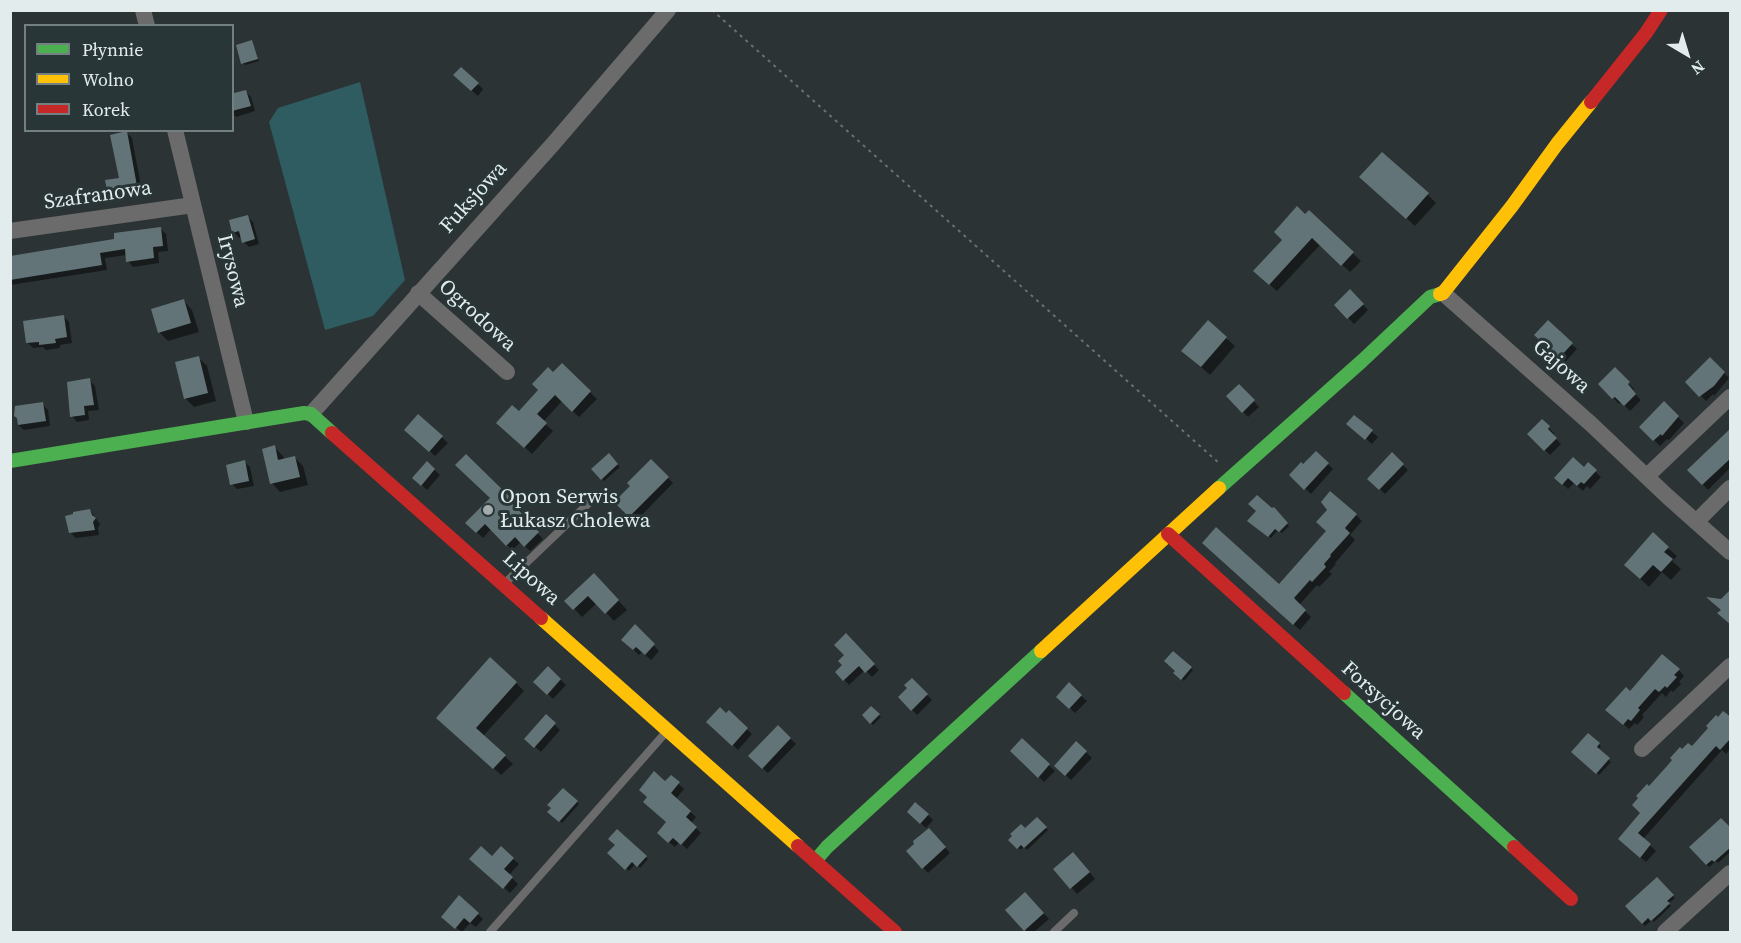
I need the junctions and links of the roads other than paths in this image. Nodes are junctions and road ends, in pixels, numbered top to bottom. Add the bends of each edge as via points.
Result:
1 (668, 10) edge
2 (1661, 10) edge
3 (175, 132) edge
4 (193, 206) junction
5 (10, 231) edge
6 (418, 293) junction
7 (1443, 293) junction
8 (507, 372) dead end
9 (1731, 397) edge
10 (311, 414) junction
11 (246, 422) junction
12 (10, 461) edge
13 (1647, 476) junction
14 (1731, 488) edge
15 (592, 500) dead end
16 (1696, 522) junction
17 (1168, 534) junction
18 (1731, 552) edge
19 (504, 584) junction
20 (1731, 666) edge
21 (668, 730) junction
22 (1642, 749) dead end
23 (815, 861) junction
24 (1731, 873) edge
25 (1571, 899) dead end
26 (1074, 913) dead end
27 (490, 933) edge
28 (895, 933) edge
29 (1054, 933) edge
30 (1665, 933) edge

1 - 6 street, Fuksjowa
2 - 7 street
3 - 4 street, Irysowa
4 - 5 street, Szafranowa
4 - 11 street, Irysowa
6 - 8 street, Ogrodowa
6 - 10 street, Fuksjowa
7 - 13 street, Gajowa
7 - 17 street via 1430,297
9 - 13 street
10 - 11 street
10 - 19 street, Lipowa
11 - 12 street
13 - 16 street, Gajowa
14 - 16 street
15 - 19 lane
16 - 18 street, Gajowa
17 - 23 street
17 - 25 street, Forsycjowa
19 - 21 street, Lipowa
20 - 22 street
21 - 23 street, Lipowa
21 - 27 lane
23 - 28 street, Lipowa
24 - 30 street
26 - 29 lane

